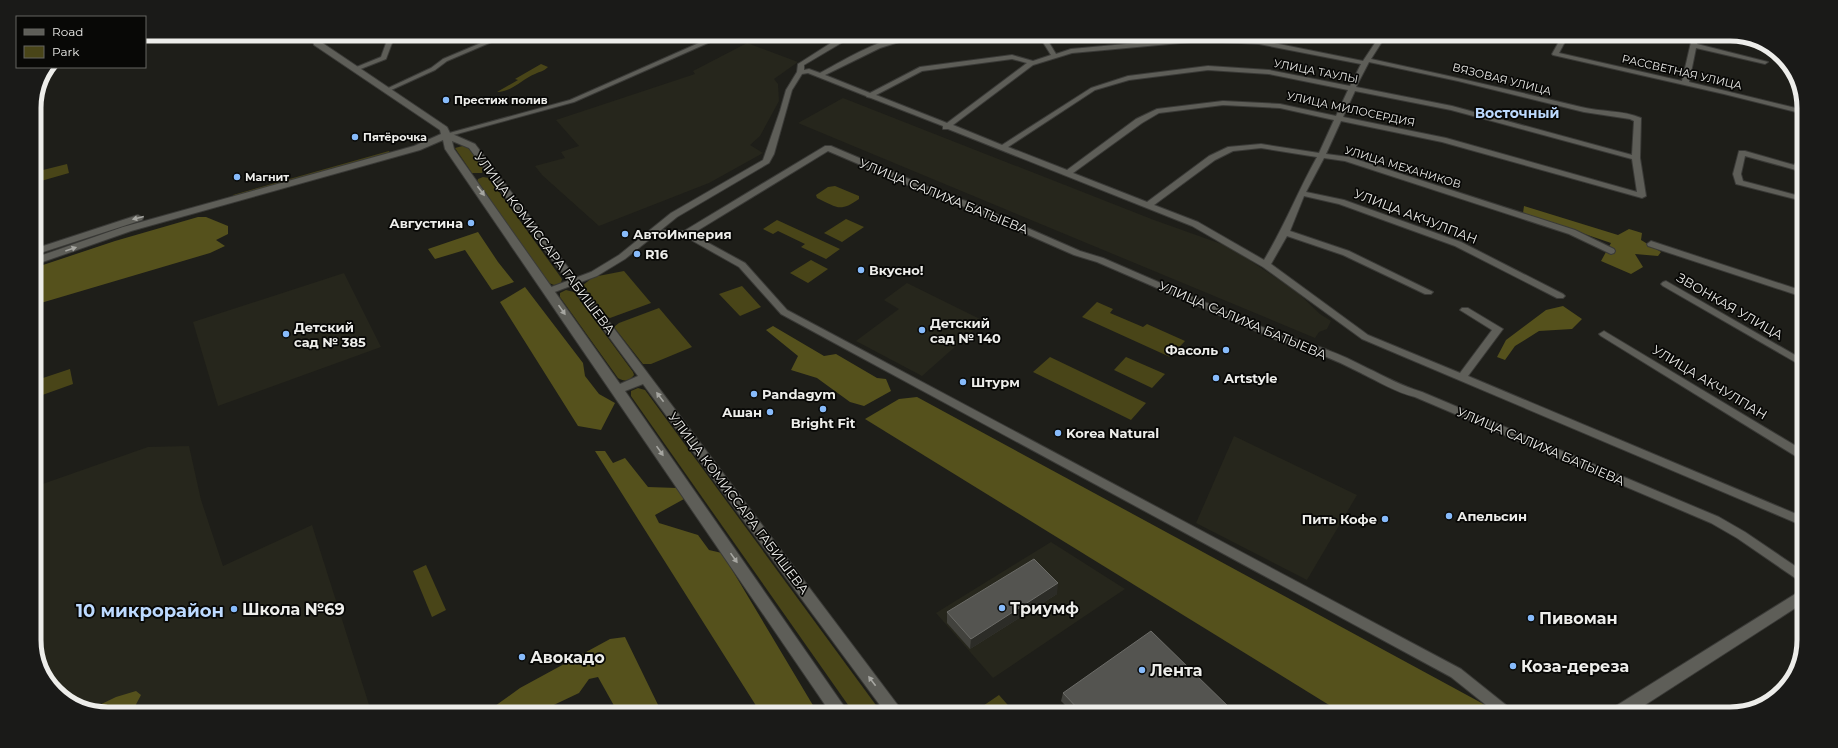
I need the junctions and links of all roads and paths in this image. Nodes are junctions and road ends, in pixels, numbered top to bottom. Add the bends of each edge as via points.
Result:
1 (317, 41) edge
2 (390, 41) edge
3 (490, 41) edge
4 (711, 41) edge
5 (838, 41) edge
6 (889, 41) edge
7 (1045, 41) edge
8 (1180, 41) edge
9 (1240, 41) edge
10 (1377, 41) edge
11 (1562, 41) edge
12 (1694, 41) edge
13 (1693, 45) junction
14 (1054, 55) junction
15 (1366, 62) junction
16 (1765, 62) dead end
17 (1033, 63) junction
18 (356, 69) junction
19 (800, 72) junction
20 (820, 75) junction
21 (1685, 83) junction
22 (1352, 89) junction
23 (387, 90) junction
24 (869, 96) junction
25 (1797, 110) edge
26 (1339, 118) junction
27 (946, 126) junction
28 (446, 135) junction
29 (1003, 147) junction
30 (1320, 156) junction
31 (1636, 158) junction
32 (1797, 167) edge
33 (1068, 173) junction
34 (481, 174) junction
35 (1301, 192) junction
36 (228, 197) junction
37 (1797, 197) edge
38 (1148, 205) junction
39 (654, 232) junction
40 (1285, 232) junction
41 (686, 234) junction
42 (1651, 244) dead end
43 (41, 250) edge
44 (1611, 251) dead end
45 (41, 260) edge
46 (1266, 265) junction
47 (575, 282) junction
48 (1666, 284) dead end
49 (550, 291) junction
50 (1428, 292) dead end
51 (1797, 292) edge
52 (1560, 296) dead end
53 (1465, 310) dead end
54 (1604, 334) dead end
55 (1797, 360) edge
56 (1462, 377) junction
57 (645, 378) junction
58 (617, 390) junction
59 (1797, 452) edge
60 (1797, 519) edge
61 (1797, 574) edge
62 (1797, 599) edge
63 (837, 707) edge
64 (891, 707) edge
65 (1498, 707) edge
66 (1628, 707) edge

1 - 18 street
2 - 18 street via 384,58
3 - 23 street via 445,60 433,69
4 - 28 street via 572,101
5 - 19 street via 801,64
6 - 20 street
7 - 14 street
8 - 14 street, ВЯЗОВАЯ УЛИЦА via 1070,51
9 - 15 street, ВЯЗОВАЯ УЛИЦА via 1259,42
10 - 15 street
11 - 21 street, РАССВЕТНАЯ УЛИЦА via 1555,54
12 - 13 street
13 - 16 street
13 - 21 street
14 - 17 street, ВЯЗОВАЯ УЛИЦА
15 - 22 street
15 - 31 street, ВЯЗОВАЯ УЛИЦА via 1458,79 1584,110 1632,117 1638,120
17 - 24 street via 1012,57 920,69
17 - 27 street, ВЯЗОВАЯ УЛИЦА
18 - 23 street
19 - 20 street
19 - 39 street via 789,90 769,158 674,215
20 - 24 street
21 - 25 street, РАССВЕТНАЯ УЛИЦА
22 - 26 street
22 - 29 street, УЛИЦА ТАУЛЫ via 1269,72 1208,68 1128,78 1093,89
22 - 31 street, УЛИЦА ТАУЛЫ via 1452,108
23 - 28 street via 444,129
24 - 27 street
26 - 30 street
26 - 31 street, УЛИЦА МИЛОСЕРДИЯ via 1443,140 1642,196
26 - 33 street, УЛИЦА МИЛОСЕРДИЯ via 1280,106 1223,102 1157,112 1140,121
27 - 29 street
28 - 34 street, УЛИЦА КОМИССАРА ГАБИШЕВА via 450,149
28 - 34 street, УЛИЦА КОМИССАРА ГАБИШЕВА via 472,146
28 - 36 street via 417,148
29 - 33 street
30 - 35 street
30 - 38 street, УЛИЦА МЕХАНИКОВ via 1261,146 1231,149 1212,158
30 - 44 street, УЛИЦА МЕХАНИКОВ via 1346,159 1565,230
32 - 37 street via 1742,153 1737,174 1738,182
33 - 38 street
34 - 47 street, УЛИЦА КОМИССАРА ГАБИШЕВА
34 -> 49 street, УЛИЦА КОМИССАРА ГАБИШЕВА
35 - 40 street
35 - 52 street, УЛИЦА АКЧУЛПАН via 1341,202 1458,244
36 -> 43 street via 115,224
45 -> 36 street
38 - 46 street via 1195,224
39 - 41 street
39 - 47 street via 622,257
40 - 46 street
40 - 50 street via 1346,253
41 - 61 street, УЛИЦА САЛИХА БАТЫЕВА via 828,148 1696,511 1729,528
41 - 65 street via 742,265 784,312 1456,672
42 - 51 street
46 - 56 street via 1365,337
47 - 49 street
47 - 57 street, УЛИЦА КОМИССАРА ГАБИШЕВА
48 - 55 street, ЗВОНКАЯ УЛИЦА
49 -> 58 street, УЛИЦА КОМИССАРА ГАБИШЕВА
53 - 56 street via 1498,329
54 - 59 street, УЛИЦА АКЧУЛПАН
56 - 60 street
57 - 58 street
64 -> 57 street, УЛИЦА КОМИССАРА ГАБИШЕВА
58 -> 63 street, УЛИЦА КОМИССАРА ГАБИШЕВА
62 - 66 street

